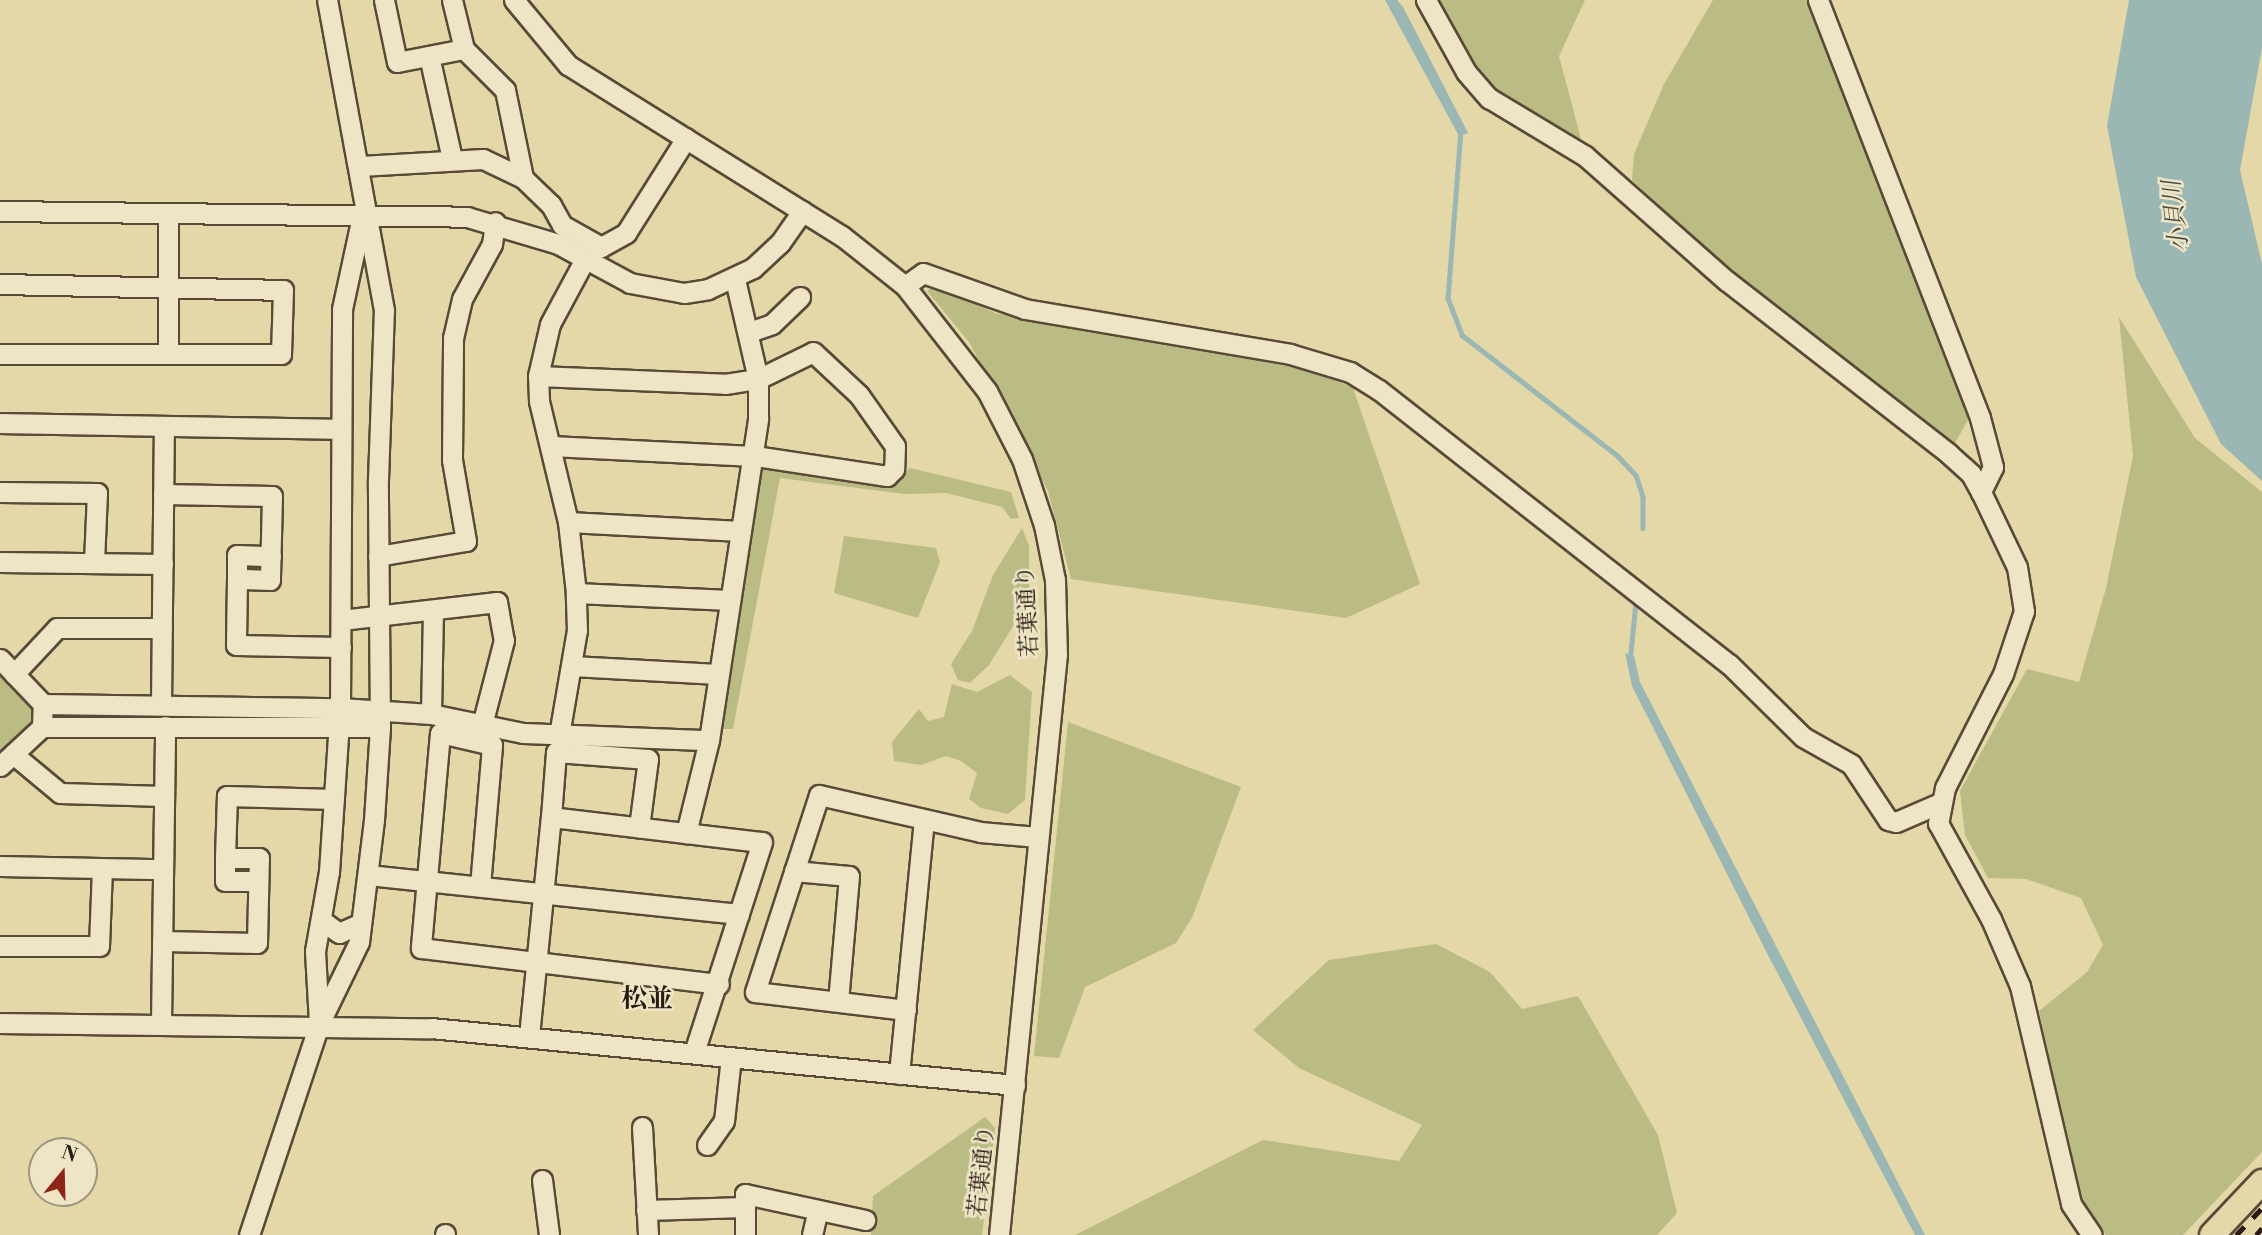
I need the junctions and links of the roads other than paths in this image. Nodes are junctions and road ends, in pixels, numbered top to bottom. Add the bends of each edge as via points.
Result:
1 (327, 0) edge
2 (384, 0) edge
3 (452, 0) edge
4 (514, 0) edge
5 (1426, 0) edge
6 (1818, 0) edge
7 (464, 49) junction
8 (429, 56) junction
9 (686, 138) junction
10 (452, 159) junction
11 (360, 166) junction
12 (523, 178) junction
13 (802, 211) junction
14 (0, 212) edge
15 (363, 213) junction
16 (168, 214) junction
17 (495, 222) junction
18 (585, 259) junction
19 (735, 279) junction
20 (0, 284) edge
21 (905, 286) junction
22 (169, 288) junction
23 (800, 298) dead end
24 (749, 332) junction
25 (0, 354) edge
26 (168, 354) junction
27 (538, 376) junction
28 (758, 379) junction
29 (0, 423) edge
30 (164, 428) junction
31 (338, 429) junction
32 (550, 446) junction
33 (754, 456) junction
34 (0, 492) edge
35 (1981, 492) junction
36 (163, 494) junction
37 (568, 522) junction
38 (741, 531) junction
39 (378, 556) junction
40 (0, 562) edge
41 (94, 563) junction
42 (163, 564) junction
43 (576, 593) junction
44 (730, 600) junction
45 (433, 610) junction
46 (379, 616) junction
47 (341, 620) junction
48 (162, 628) junction
49 (341, 647) junction
50 (0, 659) edge
51 (572, 666) junction
52 (14, 674) junction
53 (718, 674) junction
54 (43, 704) junction
55 (161, 705) junction
56 (341, 708) junction
57 (431, 714) junction
58 (380, 719) junction
59 (482, 725) junction
60 (165, 726) junction
61 (42, 727) junction
62 (340, 728) junction
63 (559, 735) junction
64 (709, 740) junction
65 (7, 760) edge
66 (164, 796) junction
67 (334, 799) junction
68 (1940, 803) junction
69 (551, 817) junction
70 (924, 820) junction
71 (639, 827) junction
72 (687, 833) junction
73 (1038, 837) junction
74 (0, 866) edge
75 (102, 869) junction
76 (163, 869) junction
77 (794, 871) junction
78 (368, 875) junction
79 (427, 881) junction
80 (480, 886) junction
81 (542, 892) junction
82 (739, 915) junction
83 (321, 920) junction
84 (361, 923) junction
85 (162, 941) junction
86 (0, 946) edge
87 (535, 961) junction
88 (719, 984) junction
89 (838, 1002) junction
90 (906, 1010) junction
91 (0, 1023) edge
92 (160, 1023) junction
93 (319, 1024) junction
94 (529, 1036) junction
95 (694, 1053) junction
96 (731, 1056) junction
97 (899, 1074) junction
98 (1015, 1086) junction
99 (642, 1128) dead end
100 (707, 1145) dead end
101 (542, 1180) dead end
102 (2262, 1182) edge
103 (745, 1206) junction
104 (646, 1210) junction
105 (818, 1210) junction
106 (865, 1220) dead end
107 (248, 1235) edge
108 (549, 1235) edge
109 (648, 1235) edge
110 (746, 1235) edge
111 (812, 1235) edge
112 (999, 1235) edge
113 (2092, 1235) edge
114 (2212, 1235) edge

1 - 11 street
2 - 8 street via 397,62
3 - 7 street
4 - 9 street, 若葉通り via 568,65
5 - 35 street via 1466,72 1489,98 1586,156 1727,281 1950,454 1971,474
6 - 35 street via 1980,418 1993,467
7 - 8 street
7 - 12 street via 505,90
8 - 10 street
9 - 12 street via 626,233 601,247 562,225 551,205
9 - 13 street, 若葉通り
10 - 11 street
10 - 12 street via 483,159
11 - 15 street
13 - 19 street via 780,243
13 - 21 street, 若葉通り via 861,249
14 - 16 street
15 - 16 street
15 - 17 street via 438,214
15 - 31 street via 342,309
15 - 39 street via 384,310
16 - 22 street
17 - 18 street
17 - 39 street via 492,244 462,299 453,338 452,460 466,541
18 - 19 street via 657,292 684,293
18 - 27 street via 550,324
19 - 24 street
20 - 22 street
21 - 68 street via 923,273 1026,309 1290,354 1342,369 1379,390 1755,686 1803,737 1850,765 1888,820 1896,822
21 - 73 street, 若葉通り via 987,391 1022,459 1044,526 1055,580 1057,654
22 - 26 street
22 - 26 street via 283,290 281,354
23 - 24 street via 785,316
24 - 28 street
25 - 26 street
27 - 28 street via 724,384
27 - 32 street
28 - 33 street
28 - 33 street via 813,352 859,395 895,446 894,469 887,476
29 - 30 street
30 - 31 street
30 - 36 street
31 - 47 street
32 - 33 street
32 - 37 street
33 - 38 street
34 - 41 street via 97,494
35 - 68 street via 2017,566 2024,611 2003,674 1961,751
36 - 42 street
36 - 49 street via 272,496 270,580 237,579 236,645
37 - 38 street
37 - 43 street
38 - 44 street
39 - 46 street
40 - 41 street
41 - 42 street
42 - 48 street
43 - 44 street
43 - 51 street
44 - 53 street
45 - 46 street
45 - 57 street
45 - 59 street via 496,602 504,640
46 - 47 street
46 - 58 street
47 - 49 street
48 - 52 street via 57,628
48 - 55 street
49 - 56 street
50 - 52 street
51 - 53 street
51 - 63 street
52 - 54 street
53 - 64 street
54 - 55 street
54 - 61 street
55 - 56 street
56 - 58 street
56 - 62 street
57 - 58 street
57 - 59 street
58 - 62 street
58 - 78 street
59 - 63 street
60 - 61 street
60 - 62 street
60 - 66 street
61 - 65 street
62 - 67 street
63 - 64 street
64 - 72 street
65 - 66 street via 60,793
66 - 76 street
67 - 83 street
67 - 85 street via 226,796 225,858 259,859 257,943
68 - 113 street via 1942,837 1991,919 2023,994 2071,1204
69 - 71 street
69 - 71 street via 556,752 648,759
69 - 81 street
70 - 73 street
70 - 77 street via 819,795
70 - 90 street
71 - 72 street
72 - 82 street via 762,842
73 - 98 street, 若葉通り
74 - 75 street
75 - 76 street
75 - 86 street via 99,946
76 - 85 street
77 - 89 street via 849,876
77 - 89 street via 755,992
78 - 79 street
78 - 84 street
79 - 80 street
79 - 80 street via 440,733 492,745
79 - 87 street via 421,948
80 - 81 street
81 - 82 street
81 - 87 street
82 - 88 street
83 - 84 street via 339,933
83 - 93 street via 315,951
84 - 93 street via 351,965
85 - 92 street
87 - 88 street
87 - 94 street
88 - 95 street
89 - 90 street
90 - 97 street
91 - 92 street
92 - 93 street
93 - 94 street
93 - 107 street
94 - 95 street
95 - 96 street
96 - 97 street
96 - 100 street via 724,1121
97 - 98 street
98 - 112 street, 若葉通り
99 - 104 street
101 - 108 street
102 - 114 main road
103 - 104 street
103 - 105 street via 745,1194
103 - 110 street
104 - 109 street
105 - 106 street
105 - 111 street

